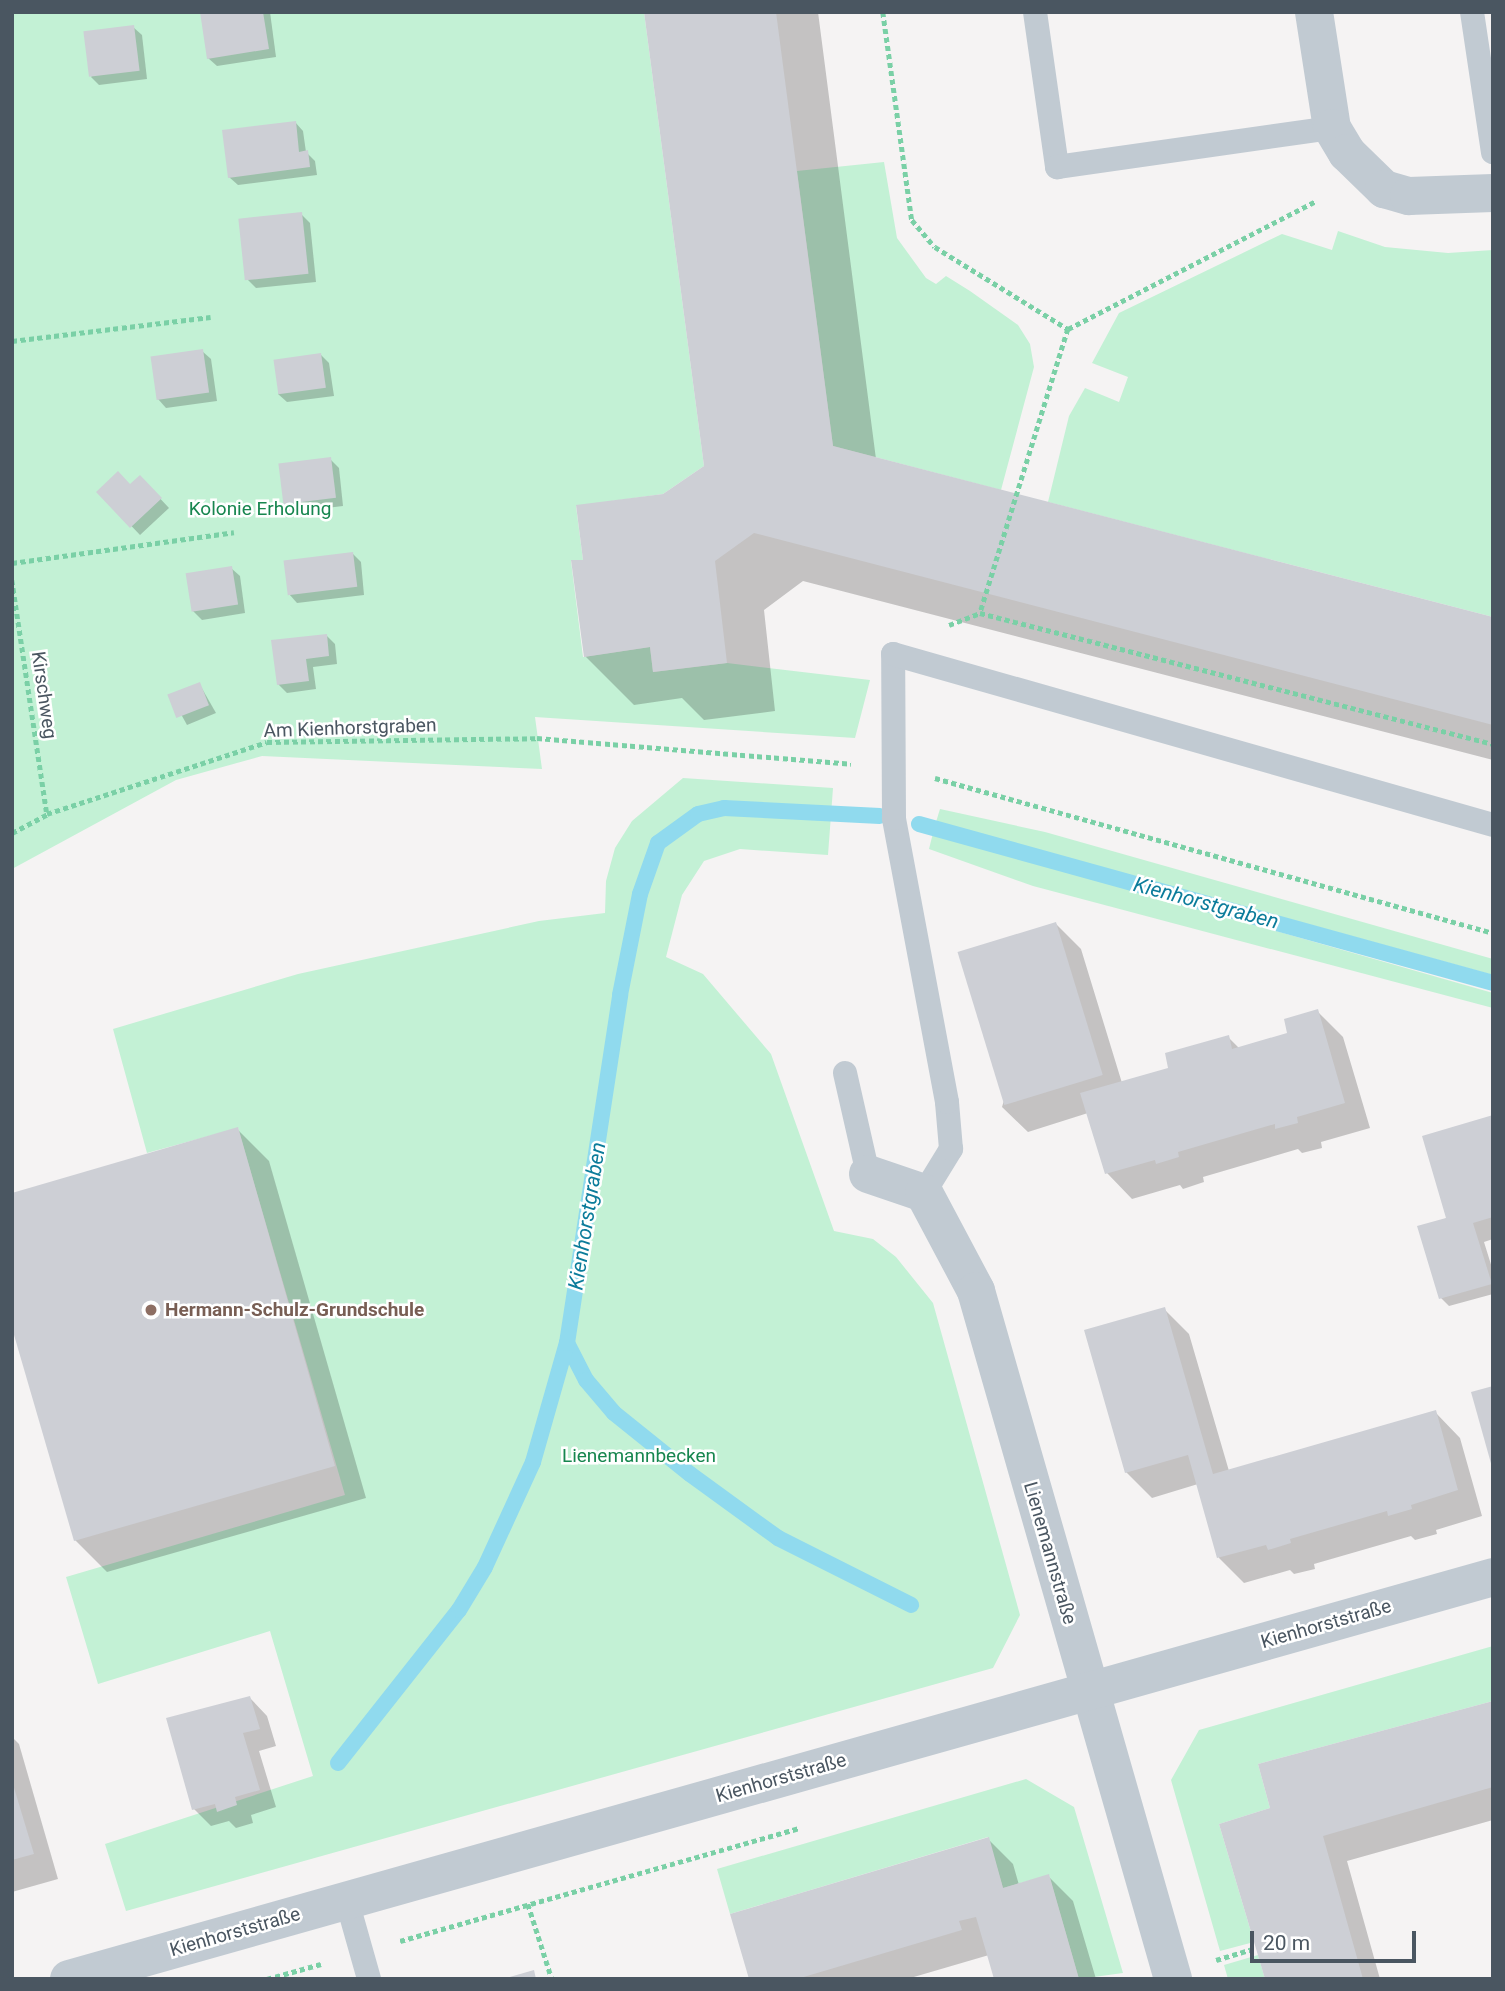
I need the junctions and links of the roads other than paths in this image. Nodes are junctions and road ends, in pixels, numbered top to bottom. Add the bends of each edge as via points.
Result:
1 (1035, 12) edge
2 (1314, 12) edge
3 (1472, 12) edge
4 (1332, 128) junction
5 (1493, 152) edge
6 (1493, 192) edge
7 (1493, 825) edge
8 (845, 1073) dead end
9 (868, 1174) joint
10 (924, 1193) junction
11 (1493, 1577) edge
12 (1089, 1691) junction
13 (347, 1901) junction
14 (69, 1979) edge
15 (369, 1979) edge
16 (1172, 1979) edge

1 - 4 lane via 1057,167
2 - 4 street
3 - 5 lane
4 - 6 street via 1347,153 1384,189 1409,195
7 - 10 lane via 893,654 894,818 947,1102 951,1149
8 - 9 lane
9 - 10 street
10 - 12 street, Lienemannstraße via 976,1291
11 - 12 street, Kienhorststraße
12 - 13 street, Kienhorststraße
12 - 16 street, Lienemannstraße
13 - 14 street, Kienhorststraße
13 - 15 lane

